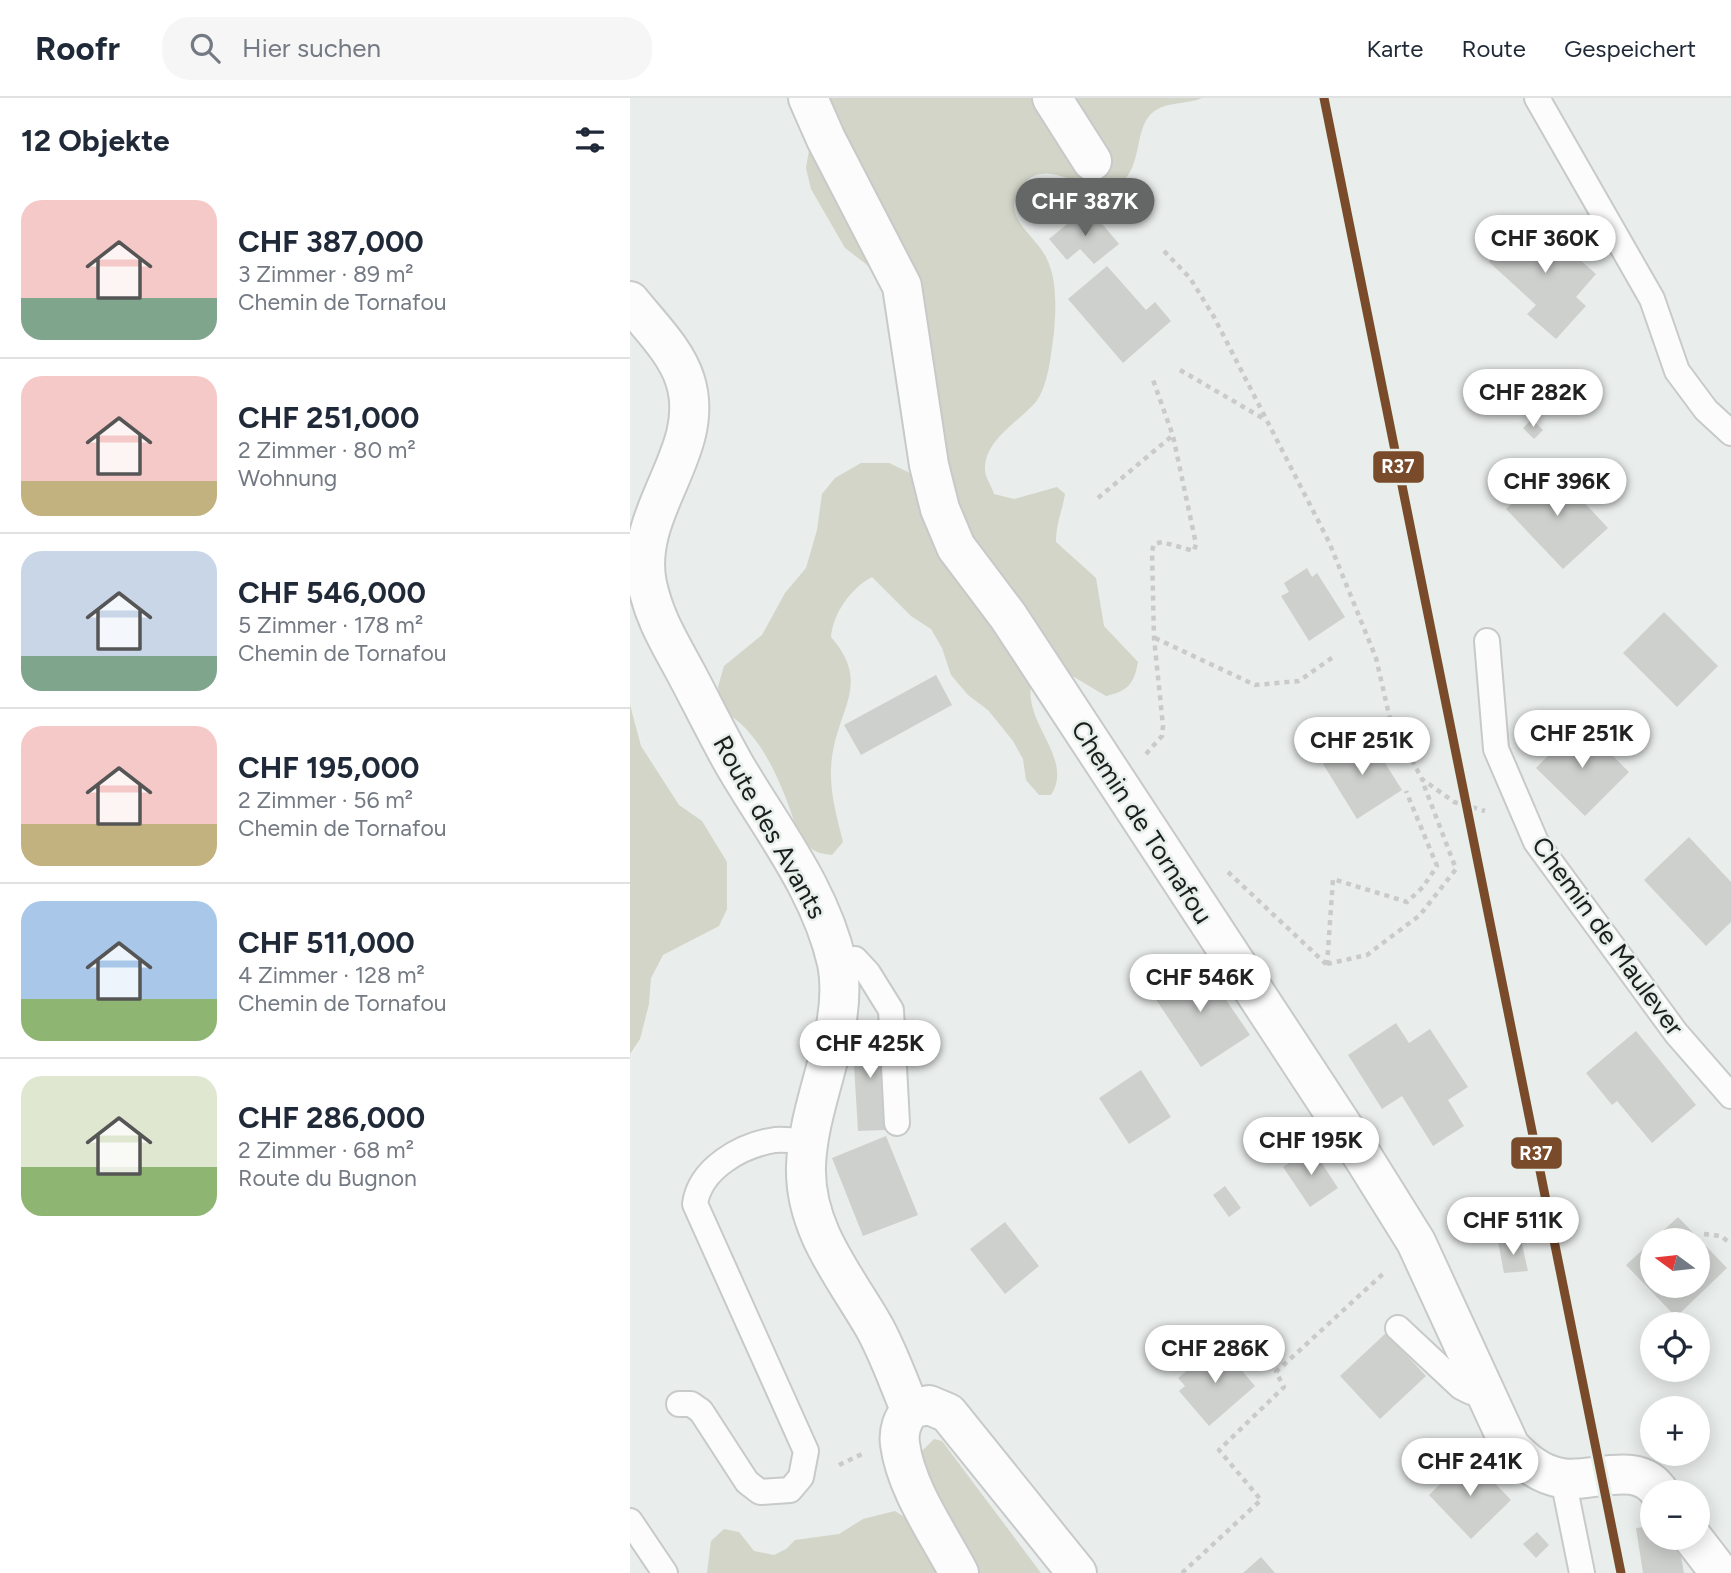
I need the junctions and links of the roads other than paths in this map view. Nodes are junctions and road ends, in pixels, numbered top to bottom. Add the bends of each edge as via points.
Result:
1 (808, 98) edge
2 (1052, 98) edge
3 (1537, 98) edge
4 (1092, 161) dead end
5 (630, 301) edge
6 (1731, 433) edge
7 (1487, 641) dead end
8 (837, 963) junction
9 (1731, 1096) edge
10 (897, 1123) dead end
11 (808, 1142) junction
12 (1398, 1328) dead end
13 (1485, 1391) junction
14 (679, 1404) dead end
15 (910, 1409) junction
16 (1563, 1479) junction
17 (1645, 1480) edge
18 (630, 1521) edge
19 (1702, 1550) edge
20 (665, 1573) edge
21 (959, 1573) edge
22 (1077, 1573) edge
23 (1582, 1573) edge
24 (1720, 1573) edge

1 - 13 street, Chemin de Tornafou via 902,286 929,465 956,547 1008,616 1363,1157 1416,1242
2 - 4 street
3 - 6 lane via 1652,299 1677,371 1706,410
5 - 8 street, Route des Avants via 670,352 685,380 690,409 685,439 652,516 645,550 655,619 734,764 787,847 819,909
7 - 9 lane, Chemin de Maulever via 1496,749 1536,842 1676,1033
8 - 10 lane via 855,959 891,1010
8 - 11 street, Route des Avants via 833,1036
11 - 14 lane via 779,1139 757,1144 718,1164 697,1188 695,1204 806,1451 801,1477 790,1490 760,1493 747,1482 701,1411 691,1404
11 - 15 street, Route des Avants via 808,1191 822,1242 874,1327
12 - 13 lane via 1461,1387
13 - 16 street, Chemin de Tornafou via 1510,1446 1535,1469
15 - 21 street via 901,1424 900,1444 910,1480
15 - 22 street via 929,1405 948,1413
16 - 17 street, Chemin de Tornafou via 1628,1474
16 - 23 lane
18 - 20 lane
19 - 24 street

